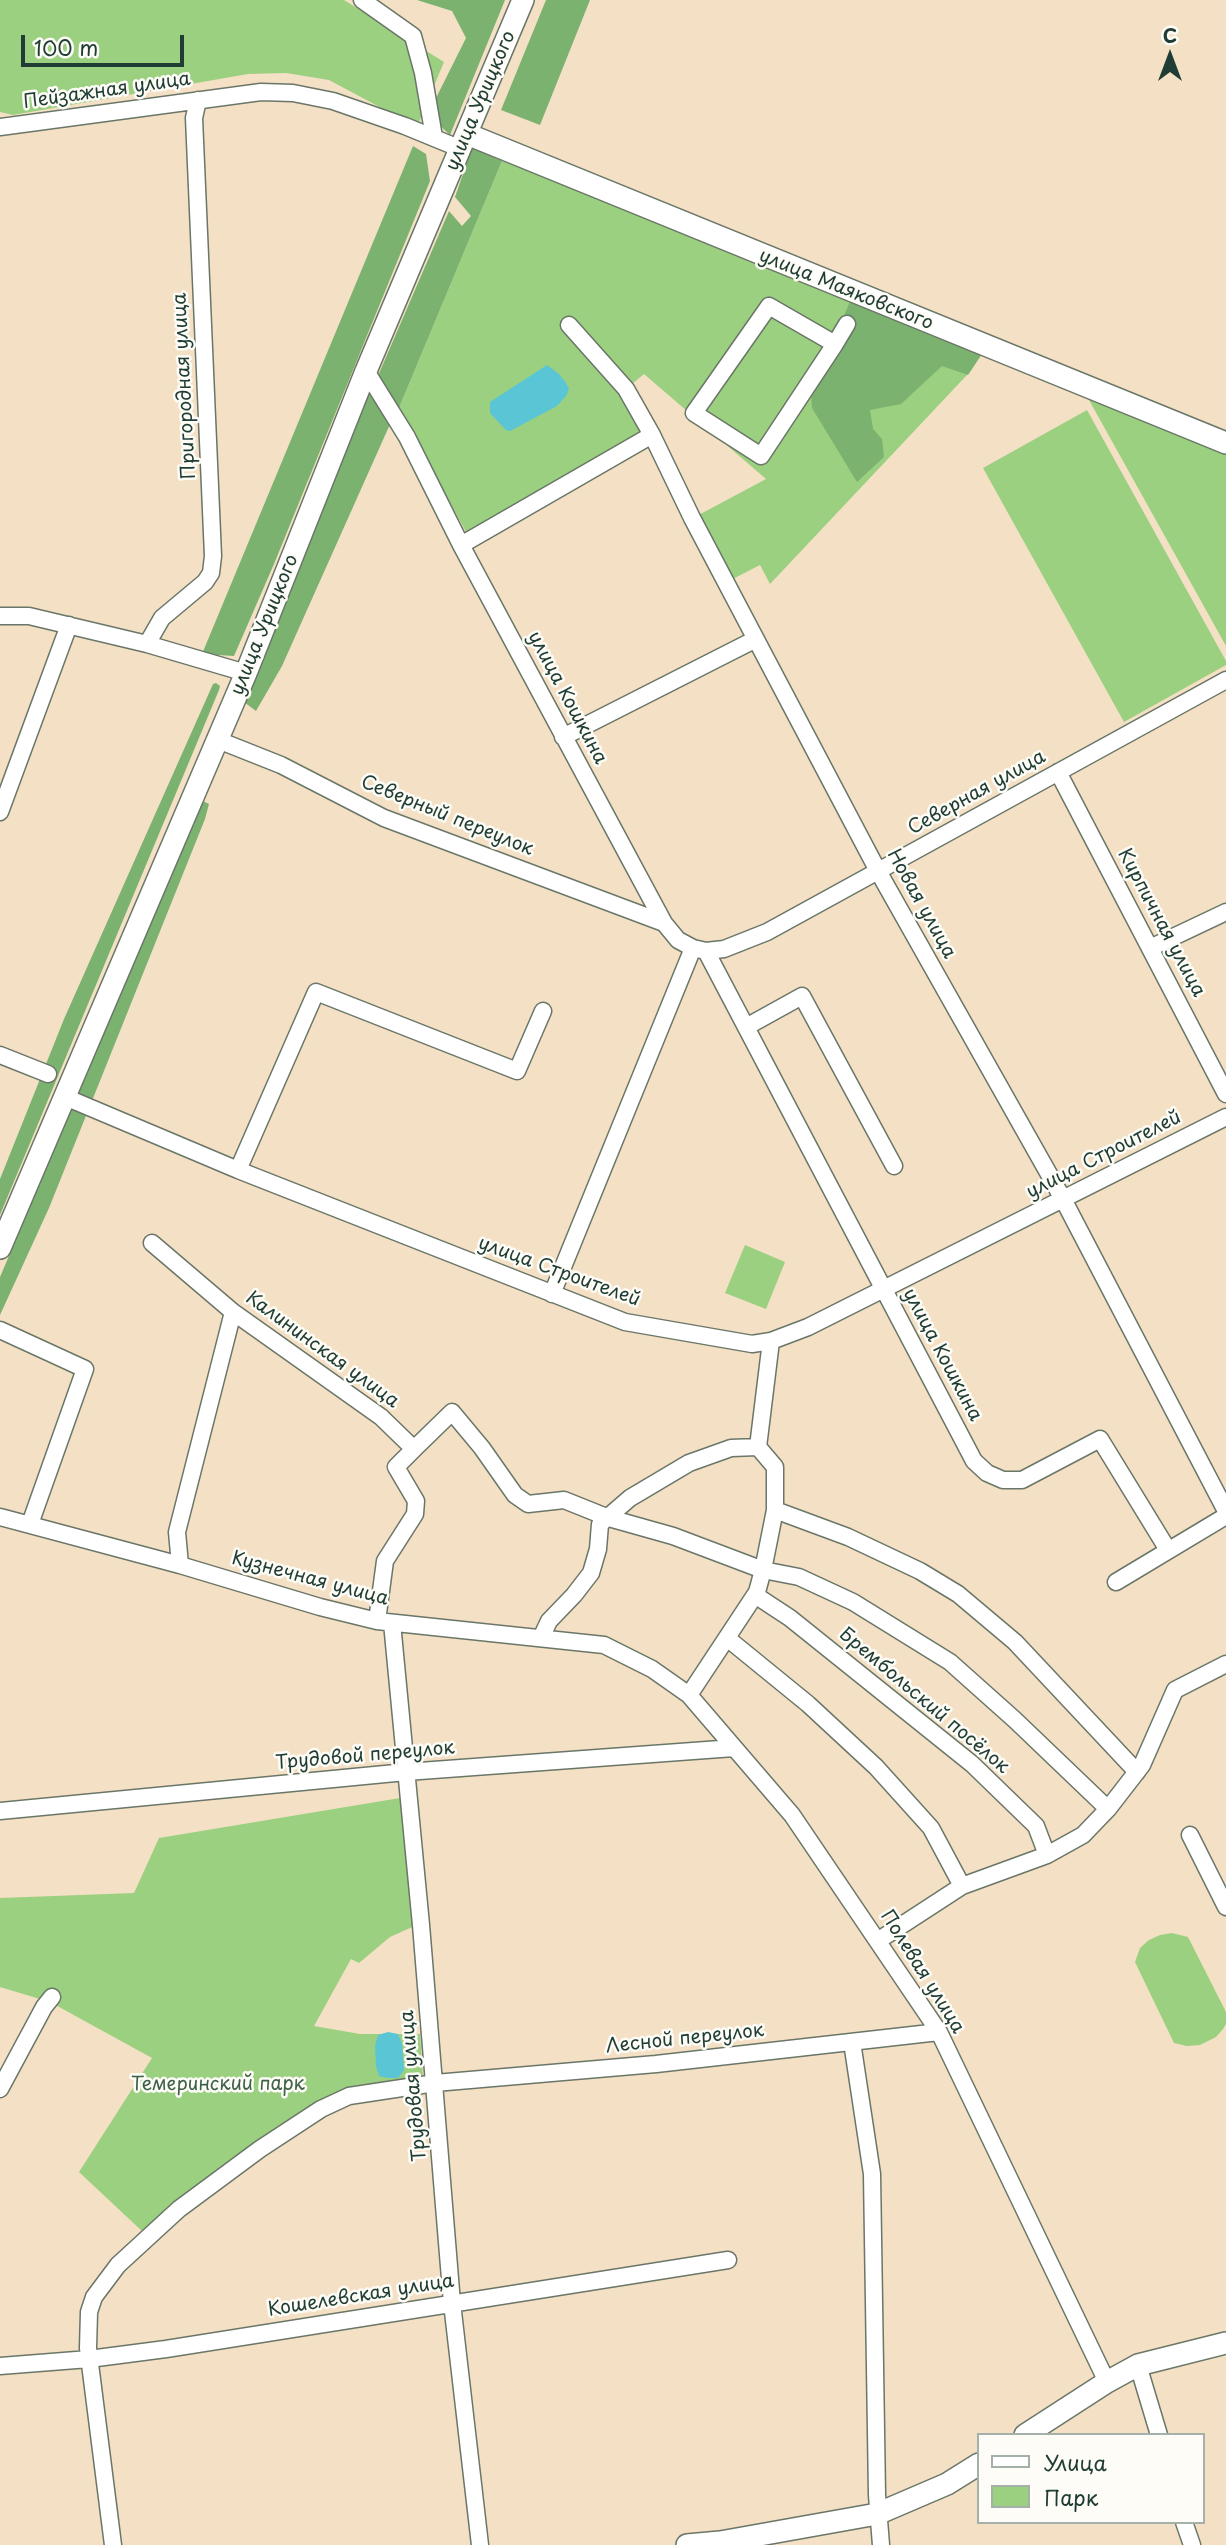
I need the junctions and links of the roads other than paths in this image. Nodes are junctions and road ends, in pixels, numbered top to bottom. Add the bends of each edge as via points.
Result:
1 (362, 0) edge
2 (523, 0) edge
3 (198, 100) junction
4 (0, 127) edge
5 (434, 138) junction
6 (464, 141) junction
7 (847, 324) dead end
8 (569, 325) dead end
9 (835, 344) junction
10 (366, 371) junction
11 (652, 435) junction
12 (1226, 443) edge
13 (461, 545) junction
14 (0, 616) edge
15 (69, 625) junction
16 (756, 639) junction
17 (146, 644) junction
18 (246, 673) junction
19 (1226, 680) edge
20 (563, 737) junction
21 (218, 740) junction
22 (1058, 772) junction
23 (0, 812) edge
24 (878, 871) junction
25 (1226, 912) edge
26 (664, 923) junction
27 (1150, 948) junction
28 (700, 950) junction
29 (543, 1011) dead end
30 (746, 1027) junction
31 (0, 1055) edge
32 (48, 1074) dead end
33 (1226, 1094) edge
34 (65, 1097) junction
35 (1226, 1117) edge
36 (894, 1166) dead end
37 (238, 1170) junction
38 (1063, 1199) junction
39 (152, 1243) dead end
40 (0, 1248) edge
41 (883, 1289) junction
42 (552, 1294) junction
43 (233, 1312) junction
44 (0, 1329) edge
45 (771, 1341) junction
46 (758, 1447) junction
47 (414, 1449) junction
48 (775, 1510) junction
49 (1226, 1514) edge
50 (0, 1517) edge
51 (609, 1518) junction
52 (30, 1524) junction
53 (1168, 1550) junction
54 (180, 1564) junction
55 (763, 1570) junction
56 (1116, 1582) dead end
57 (755, 1595) junction
58 (385, 1622) junction
59 (541, 1638) junction
60 (727, 1638) junction
61 (1226, 1664) edge
62 (652, 1669) joint
63 (689, 1695) junction
64 (734, 1748) junction
65 (406, 1772) junction
66 (1137, 1772) junction
67 (1108, 1809) junction
68 (0, 1811) edge
69 (1191, 1835) dead end
70 (1047, 1855) junction
71 (962, 1886) junction
72 (1226, 1907) edge
73 (879, 1940) junction
74 (51, 1997) dead end
75 (939, 2032) junction
76 (852, 2042) junction
77 (435, 2083) junction
78 (0, 2089) edge
79 (728, 2260) dead end
80 (452, 2303) junction
81 (1226, 2343) edge
82 (89, 2359) junction
83 (1138, 2365) junction
84 (0, 2366) edge
85 (1107, 2382) junction
86 (1028, 2433) edge
87 (1158, 2433) edge
88 (978, 2465) edge
89 (877, 2514) junction
90 (1185, 2524) edge
91 (727, 2543) edge
92 (113, 2545) edge
93 (480, 2545) edge
94 (687, 2545) edge
95 (881, 2545) edge
96 (1192, 2545) edge

1 - 5 street via 414,36
2 - 6 main road, улица Урицкого
3 - 4 street, Пейзажная улица
3 - 5 street, Пейзажная улица via 293,93 333,101
3 - 17 street, Пригородная улица via 194,118 213,556 205,582 162,618
5 - 6 street, Пейзажная улица
6 - 10 main road, улица Урицкого
6 - 12 main road, улица Маяковского
7 - 9 street
8 - 11 street, Новая улица via 626,389
9 - 9 street via 773,299 737,363 694,413 761,456 777,417 806,373
10 - 13 street, улица Кошкина via 407,437
10 - 18 main road, улица Урицкого
11 - 13 street
11 - 16 street, Новая улица
13 - 20 street, улица Кошкина
14 - 15 street via 29,615
15 - 17 street
15 - 23 street
16 - 20 street
16 - 24 street, Новая улица
17 - 18 street
18 - 21 main road, улица Урицкого
19 - 22 street, Северная улица
20 - 26 street, улица Кошкина
21 - 26 street, Северный переулок via 281,765 384,818
21 - 34 main road, улица Урицкого
22 - 24 street, Северная улица
22 - 27 street, Кирпичная улица
24 - 28 street, Северная улица via 767,933 724,949
24 - 38 street, Новая улица
25 - 27 street
26 - 28 street, улица Кошкина via 678,940
27 - 33 street, Кирпичная улица
28 - 30 street, улица Кошкина
28 - 42 street
29 - 37 street via 517,1071 316,992
30 - 36 street via 802,996
30 - 41 street, улица Кошкина
31 - 32 street
34 - 37 street, улица Строителей
34 - 40 main road, улица Урицкого
35 - 38 street, улица Строителей
37 - 42 street, улица Строителей
38 - 41 street, улица Строителей
38 - 49 street, Новая улица
39 - 43 street, Калининская улица
41 - 45 street, улица Строителей
41 - 53 street, улица Кошкина via 974,1461 987,1473 1003,1480 1023,1480 1100,1438
42 - 45 street, улица Строителей via 625,1322 752,1344
43 - 47 street, Калининская улица via 381,1417
43 - 54 street via 177,1532
44 - 52 street via 85,1369
45 - 46 street
46 - 48 street via 775,1467
46 - 51 street via 731,1448 689,1463 630,1498
47 - 51 street via 452,1412 515,1495 528,1504 565,1500
47 - 58 street via 396,1467 416,1501 415,1514 385,1561
48 - 55 street
48 - 66 street via 848,1537 958,1594 1015,1642
49 - 53 street
50 - 52 street, Кузнечная улица
51 - 55 street
51 - 59 street via 600,1524 591,1573 548,1621
52 - 54 street, Кузнечная улица
53 - 56 street
54 - 58 street, Кузнечная улица
55 - 57 street
55 - 67 street, Брембольский посёлок via 799,1577 853,1602 950,1662
57 - 60 street
57 - 70 street, Брембольский посёлок via 972,1764 1035,1826
58 - 59 street, Кузнечная улица
58 - 65 street, Трудовая улица
59 - 62 street, Кузнечная улица via 604,1645
60 - 63 street
60 - 71 street via 876,1767 931,1828
61 - 66 street via 1175,1690
62 - 63 street, Полевая улица
63 - 64 street, Полевая улица
64 - 65 street, Трудовой переулок
64 - 73 street, Полевая улица via 792,1815
65 - 68 street, Трудовой переулок
65 - 77 street, Трудовая улица
66 - 67 street
67 - 70 street via 1083,1835
69 - 72 street
70 - 71 street
71 - 73 street
73 - 75 street, Полевая улица
74 - 78 street
75 - 76 street, Лесной переулок
75 - 85 street, Полевая улица
76 - 77 street, Лесной переулок
76 - 89 street via 872,2174
77 - 80 street, Трудовая улица
77 - 82 street, Лесной переулок via 349,2096 321,2109 179,2209 118,2265 94,2297 87,2335
79 - 80 street, Кошелевская улица
80 - 82 street, Кошелевская улица
80 - 93 street, Трудовая улица
81 - 83 main road
82 - 84 street, Кошелевская улица
82 - 92 street, Лесной переулок
83 - 85 main road
83 - 87 street
85 - 86 main road
88 - 89 main road via 947,2484
89 - 91 main road
89 - 95 street
90 - 96 street
91 - 94 main road

